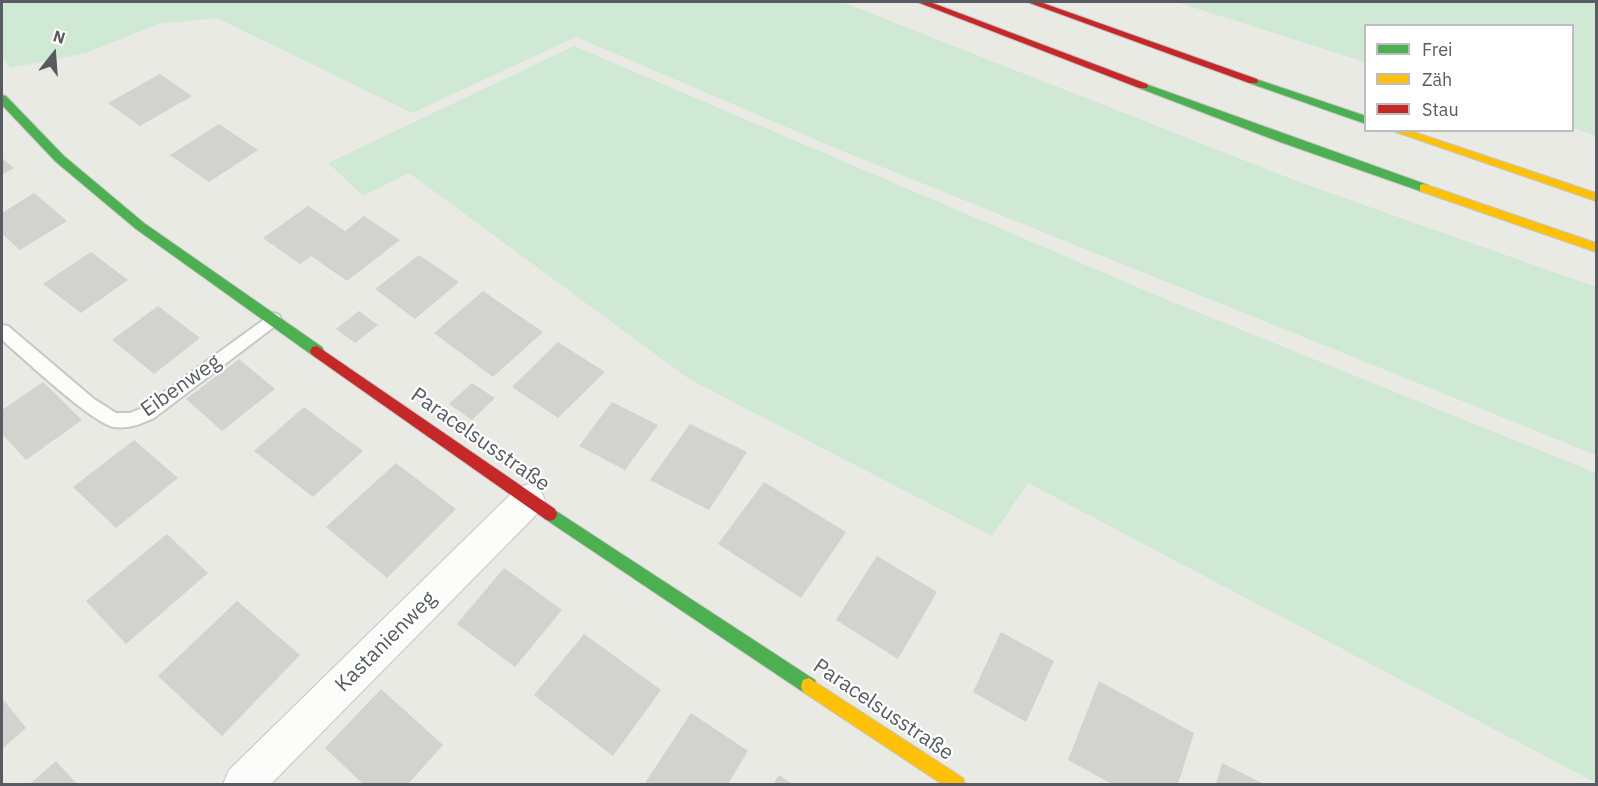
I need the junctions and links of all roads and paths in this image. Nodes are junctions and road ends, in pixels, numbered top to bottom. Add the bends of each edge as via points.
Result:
1 (922, 2) edge
2 (1032, 2) edge
3 (3, 103) edge
4 (1364, 120) edge
5 (1401, 132) edge
6 (1596, 197) edge
7 (1596, 248) edge
8 (273, 320) junction
9 (2, 331) edge
10 (528, 500) junction
11 (243, 784) edge
12 (957, 784) edge

1 - 7 main road via 1284,139
2 - 4 main road
3 - 8 main road, Paracelsusstraße via 60,159 133,220
5 - 6 main road
8 - 9 lane, Eibenweg via 148,413 131,420 113,420 88,404
8 - 10 main road, Paracelsusstraße
10 - 11 street, Kastanienweg
10 - 12 main road, Paracelsusstraße

